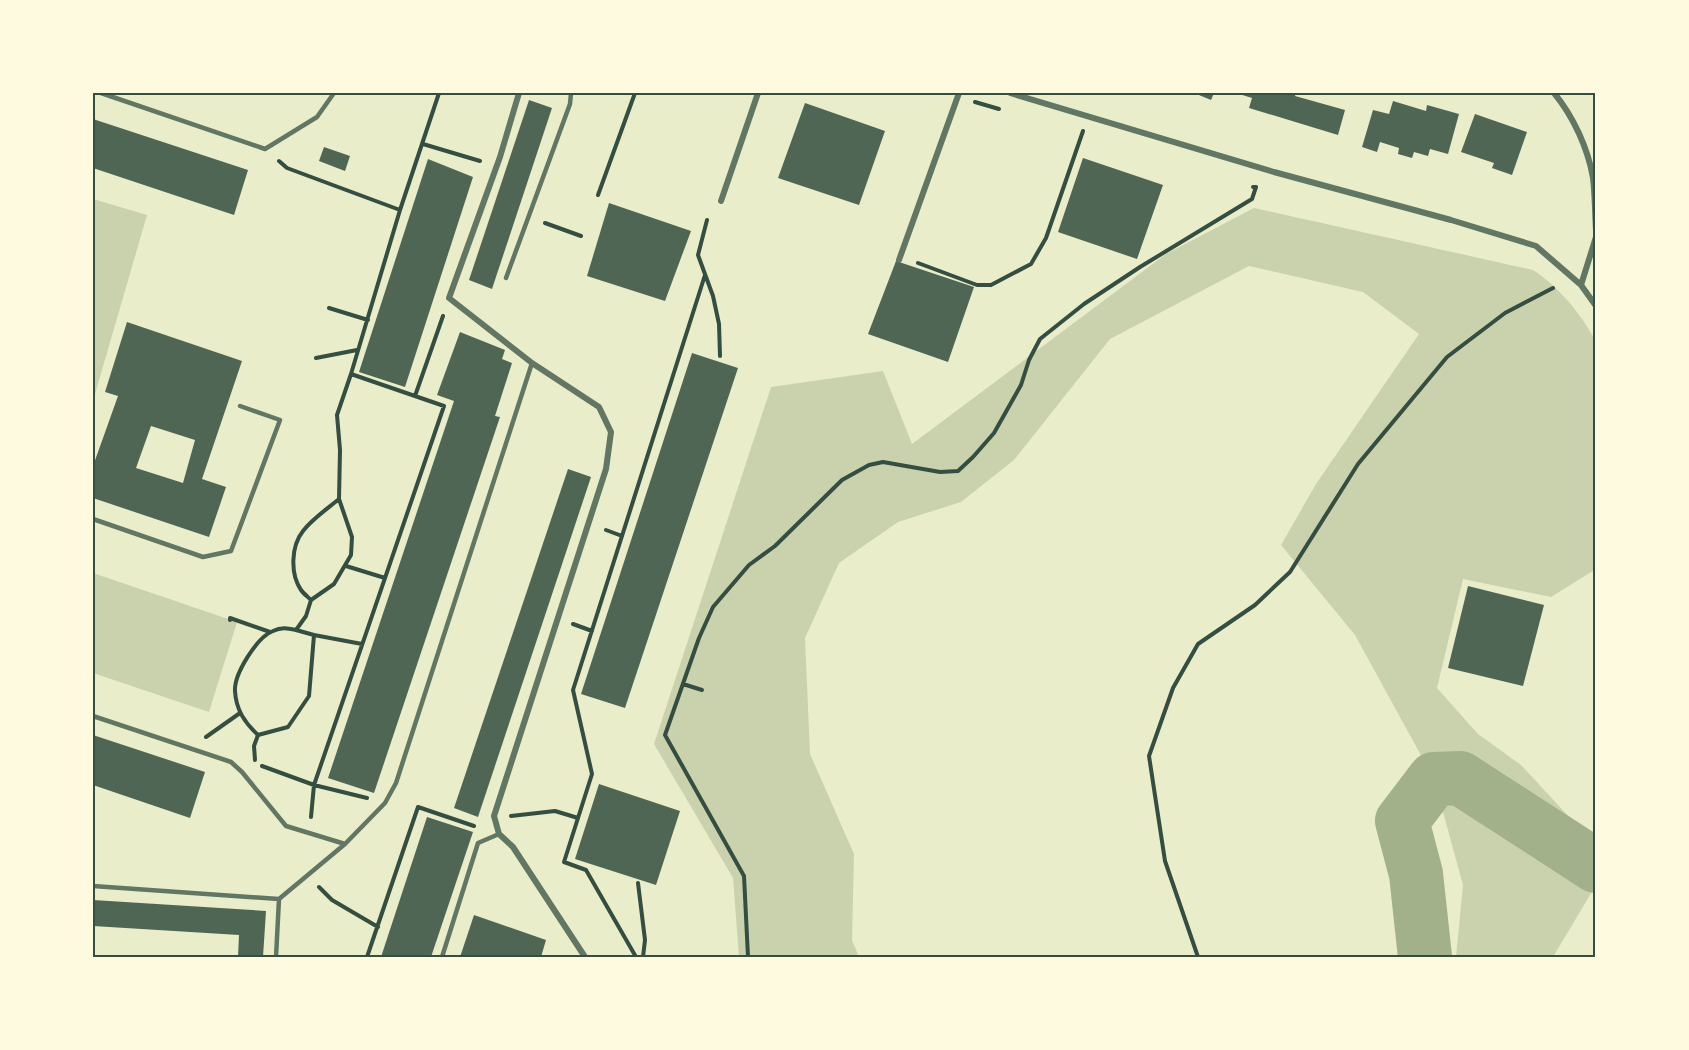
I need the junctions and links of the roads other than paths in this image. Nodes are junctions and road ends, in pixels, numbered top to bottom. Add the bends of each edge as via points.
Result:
1 (101, 93) edge
2 (334, 93) edge
3 (519, 93) edge
4 (571, 93) edge
5 (758, 93) edge
6 (1010, 93) edge
7 (1554, 93) edge
8 (959, 95) edge
9 (721, 201) dead end
10 (1596, 230) edge
11 (1596, 237) edge
12 (899, 258) road end
13 (506, 278) dead end
14 (1581, 285) junction
15 (1596, 306) edge
16 (532, 363) junction
17 (240, 406) dead end
18 (93, 519) edge
19 (93, 716) edge
20 (500, 834) junction
21 (345, 844) junction
22 (93, 885) edge
23 (279, 899) junction
24 (276, 957) edge
25 (442, 957) edge
26 (585, 957) edge

1 - 2 lane via 265,149 317,117
3 - 16 street via 497,166 448,298
4 - 13 lane
5 - 9 street
6 - 14 street via 1536,246
7 - 10 street via 1565,107 1586,153 1593,178
8 - 12 street
11 - 14 street
14 - 15 street
16 - 20 street via 599,407 611,432 606,469 494,816
16 - 21 lane via 396,783 385,803
17 - 18 lane via 280,420 231,551 203,557
19 - 21 lane via 231,762 286,826
20 - 25 lane via 478,843
20 - 26 street
21 - 23 lane
22 - 23 lane
23 - 24 lane

